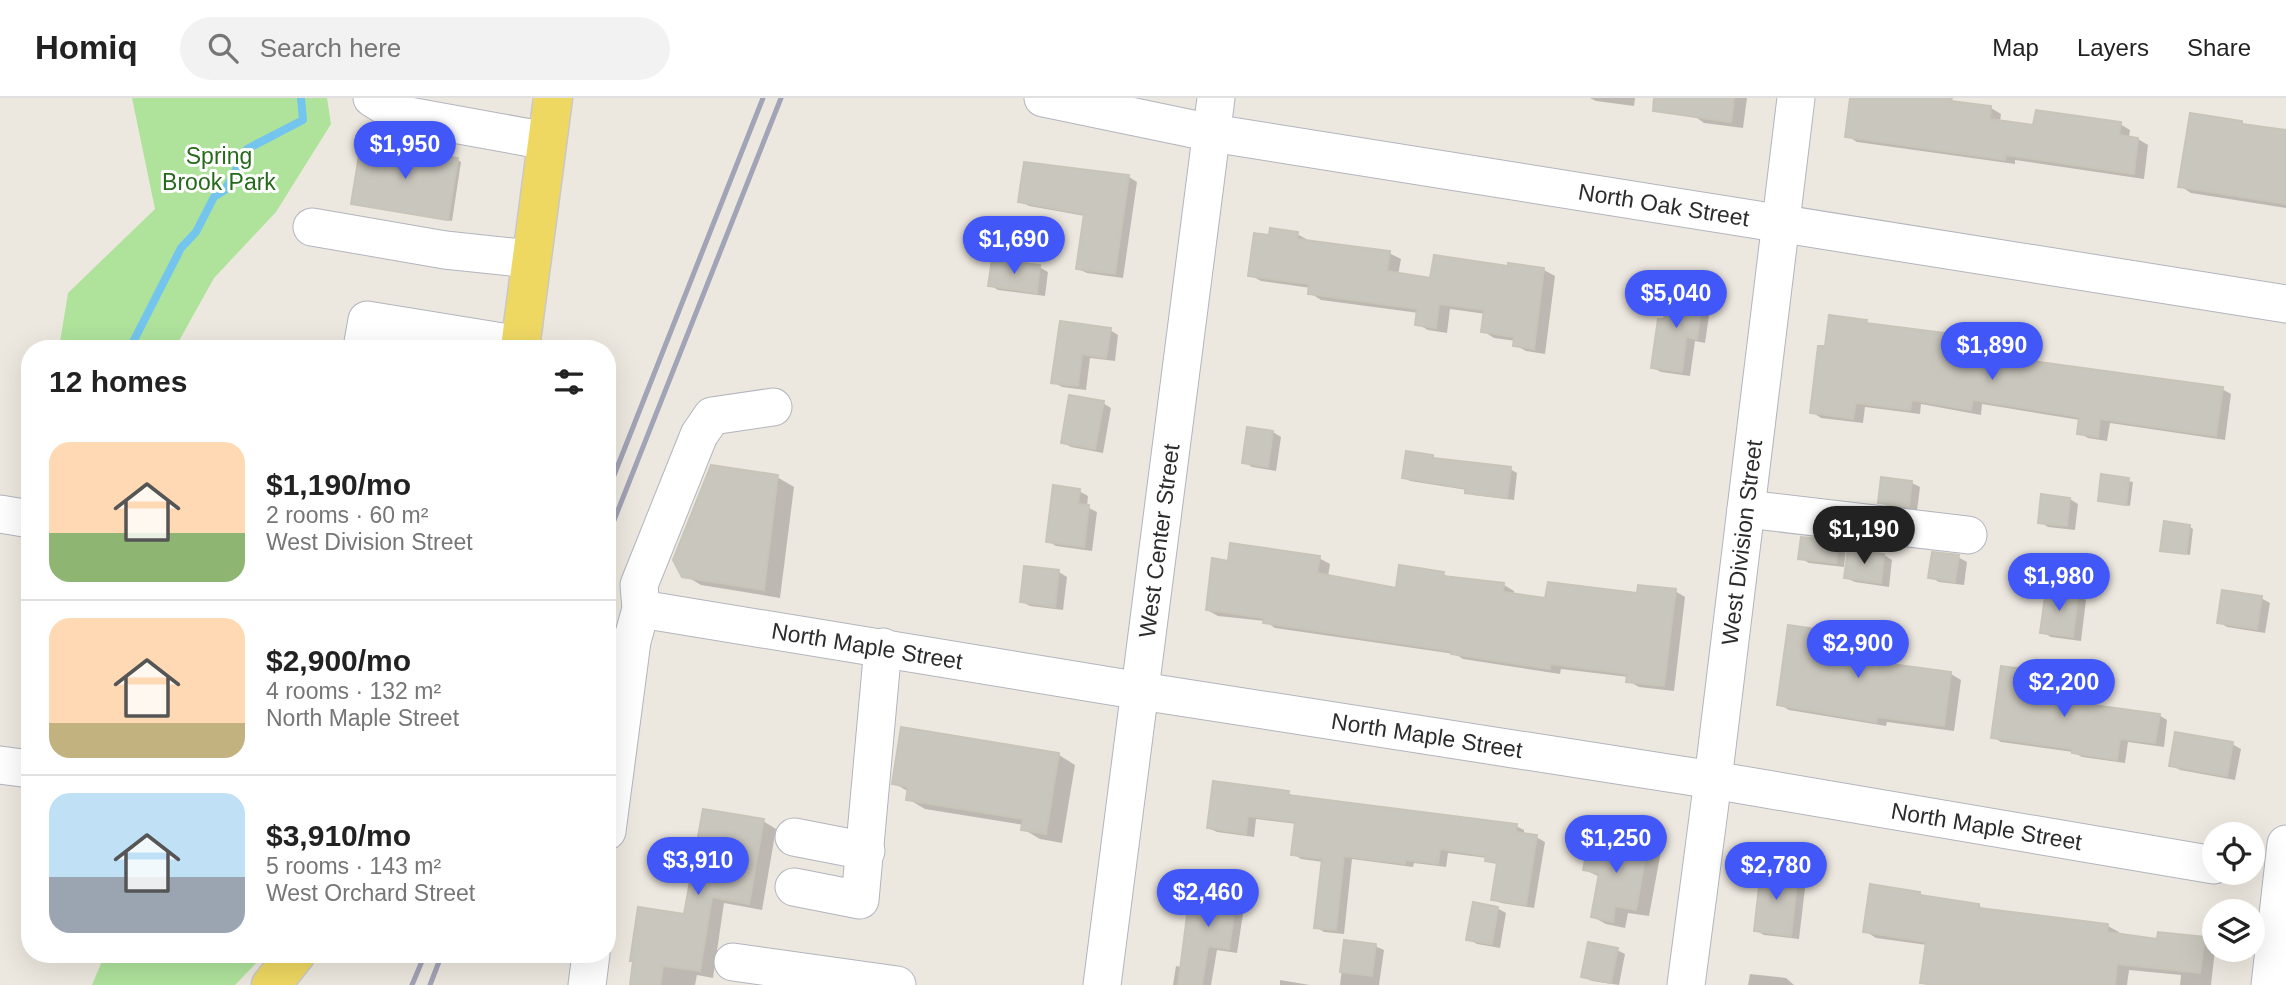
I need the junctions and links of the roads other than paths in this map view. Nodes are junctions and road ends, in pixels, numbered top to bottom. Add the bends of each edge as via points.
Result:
1 (553, 98) edge
2 (1043, 98) edge
3 (1796, 98) edge
4 (385, 102) edge
5 (468, 112) edge
6 (1214, 115) edge
7 (547, 141) junction
8 (1781, 224) junction
9 (313, 227) dead end
10 (531, 259) junction
11 (2286, 304) edge
12 (363, 340) edge
13 (485, 340) edge
14 (521, 340) edge
15 (773, 407) dead end
16 (1746, 509) junction
17 (0, 514) edge
18 (21, 518) edge
19 (1968, 535) dead end
20 (641, 609) junction
21 (883, 647) junction
22 (1141, 691) junction
23 (616, 744) edge
24 (0, 765) edge
25 (21, 768) edge
26 (1713, 780) junction
27 (794, 837) dead end
28 (866, 851) junction
29 (2202, 863) edge
30 (2273, 864) edge
31 (794, 887) dead end
32 (733, 962) dead end
33 (590, 963) edge
34 (587, 985) edge
35 (893, 985) edge
36 (1102, 985) edge
37 (1686, 985) edge
38 (2270, 985) edge

1 - 7 main road
2 - 6 street, North Oak Street
3 - 8 street, West Division Street
4 - 5 street
5 - 7 street
6 - 8 street, North Oak Street
6 - 22 street, West Center Street
7 - 10 main road
8 - 11 street, North Oak Street
8 - 16 street, West Division Street
9 - 10 street via 444,250
10 - 14 main road
12 - 13 street via 367,320
15 - 20 street via 712,416 699,435 639,585
16 - 19 street
16 - 26 street, West Division Street
17 - 18 street
20 - 21 street, North Maple Street
20 - 23 street
21 - 22 street, North Maple Street
21 - 28 street
22 - 26 street, North Maple Street
22 - 36 street, West Center Street
24 - 25 street
26 - 29 street, North Maple Street
26 - 37 street, West Division Street
27 - 28 street
28 - 31 street via 860,900
30 - 38 street
32 - 35 street
33 - 34 street

